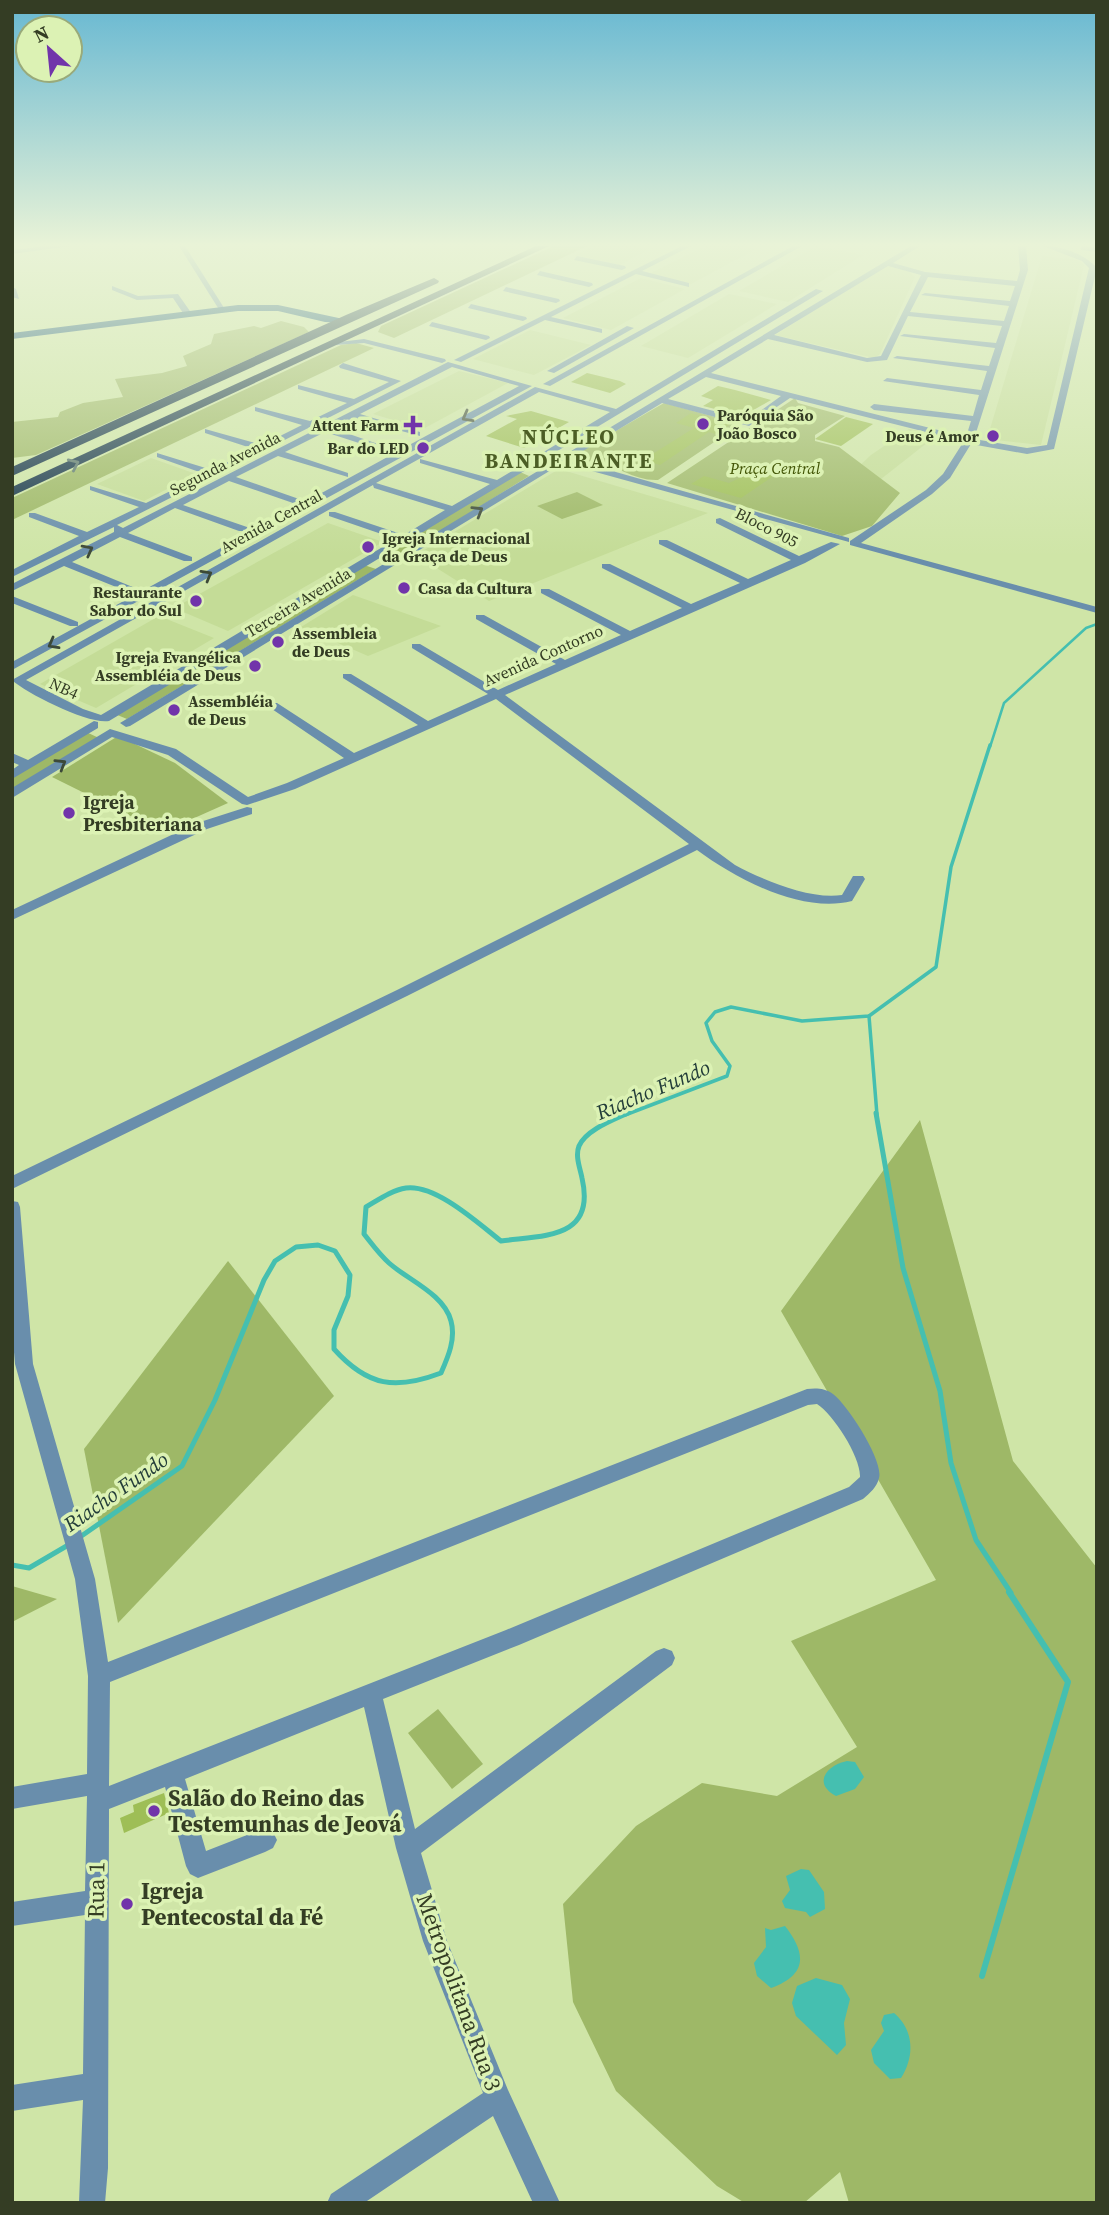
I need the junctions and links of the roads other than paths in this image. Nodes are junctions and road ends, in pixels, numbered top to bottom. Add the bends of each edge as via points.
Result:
1 (282, 349) edge
2 (321, 349) edge
3 (407, 349) edge
4 (467, 349) edge
5 (474, 349) edge
6 (590, 349) edge
7 (613, 349) edge
8 (721, 349) edge
9 (746, 349) edge
10 (826, 349) edge
11 (890, 349) edge
12 (999, 349) edge
13 (1074, 349) edge
14 (586, 352) junction
15 (601, 356) junction
16 (897, 358) dead end
17 (450, 360) junction
18 (343, 366) dead end
19 (993, 369) junction
20 (705, 374) junction
21 (397, 381) junction
22 (887, 381) dead end
23 (539, 385) junction
24 (301, 387) dead end
25 (657, 387) junction
26 (984, 393) junction
27 (788, 394) junction
28 (671, 395) junction
29 (354, 402) junction
30 (617, 407) junction
31 (873, 407) dead end
32 (258, 409) dead end
33 (354, 415) junction
34 (318, 419) junction
35 (976, 419) junction
36 (335, 425) junction
37 (103, 431) junction
38 (208, 431) dead end
39 (416, 435) dead end
40 (85, 440) junction
41 (125, 440) junction
42 (968, 440) junction
43 (261, 448) junction
44 (107, 449) junction
45 (278, 453) junction
46 (396, 454) junction
47 (160, 455) dead end
48 (569, 457) junction
49 (417, 460) junction
50 (533, 462) junction
51 (581, 465) junction
52 (552, 467) junction
53 (518, 471) junction
54 (12, 472) edge
55 (212, 473) junction
56 (345, 475) dead end
57 (538, 475) junction
58 (229, 478) junction
59 (498, 483) junction
60 (377, 486) dead end
61 (93, 488) dead end
62 (12, 492) edge
63 (296, 501) dead end
64 (175, 505) junction
65 (146, 506) junction
66 (454, 510) junction
67 (332, 514) dead end
68 (32, 515) dead end
69 (119, 520) junction
70 (720, 521) dead end
71 (135, 526) junction
72 (105, 527) junction
73 (243, 529) dead end
74 (120, 533) junction
75 (88, 536) junction
76 (405, 539) junction
77 (663, 542) dead end
78 (846, 544) junction
79 (230, 547) junction
80 (246, 554) junction
81 (379, 554) junction
82 (211, 557) junction
83 (12, 559) edge
84 (187, 559) dead end
85 (805, 559) junction
86 (233, 561) junction
87 (397, 561) junction
88 (64, 562) junction
89 (363, 564) junction
90 (29, 566) junction
91 (606, 566) dead end
92 (382, 569) junction
93 (12, 574) edge
94 (749, 583) junction
95 (12, 588) edge
96 (131, 590) dead end
97 (545, 591) dead end
98 (12, 599) edge
99 (691, 608) junction
100 (1097, 610) edge
101 (480, 617) dead end
102 (74, 624) dead end
103 (630, 635) junction
104 (415, 646) dead end
105 (564, 664) junction
106 (347, 676) dead end
107 (14, 678) edge
108 (498, 695) junction
109 (273, 705) dead end
110 (99, 722) junction
111 (125, 725) junction
112 (427, 725) junction
113 (111, 733) junction
114 (145, 742) junction
115 (12, 757) edge
116 (353, 758) junction
117 (29, 765) junction
118 (12, 775) edge
119 (12, 794) edge
120 (244, 805) junction
121 (697, 845) junction
122 (858, 879) dead end
123 (12, 916) edge
124 (12, 1183) edge
125 (12, 1207) edge
126 (664, 1658) dead end
127 (99, 1676) junction
128 (371, 1693) junction
129 (172, 1773) junction
130 (97, 1793) junction
131 (12, 1798) edge
132 (265, 1840) dead end
133 (408, 1848) junction
134 (96, 1901) junction
135 (12, 1913) edge
136 (96, 2085) junction
137 (12, 2098) edge
138 (498, 2098) junction
139 (92, 2203) edge
140 (340, 2203) edge
141 (547, 2203) edge

1 - 37 highway
2 - 41 highway
3 - 17 street
4 - 17 street, Segunda Avenida
5 - 17 street, Segunda Avenida
6 - 14 street, Avenida Central
7 - 15 street, Avenida Central
8 - 25 street, Terceira Avenida
9 - 20 street, Terceira Avenida
10 - 11 street via 878,360
12 - 19 street, Avenida Contorno
13 - 42 street via 1051,447 1027,451
14 - 15 street
14 - 23 street, Avenida Central via 543,375
15 - 23 street, Avenida Central
16 - 19 street
17 - 21 street, Segunda Avenida
17 - 23 street
17 - 33 street, Segunda Avenida
18 - 21 street
19 - 26 street, Avenida Contorno
20 - 27 street
20 - 28 street, Terceira Avenida
21 - 29 street, Segunda Avenida
22 - 26 street
23 - 30 street
23 - 30 street via 606,410
23 -> 46 street, Avenida Central via 515,390
23 - 49 street, Avenida Central
24 - 29 street
25 - 28 street
25 - 30 street, Terceira Avenida via 629,405
26 - 35 street, Avenida Contorno
27 - 28 street via 749,423
27 - 42 street
28 - 48 street, Terceira Avenida
29 - 34 street, Segunda Avenida
30 - 50 street, Terceira Avenida
31 - 35 street
32 - 34 street
33 - 36 street, Segunda Avenida
33 - 39 street
34 - 36 street
34 - 43 street, Segunda Avenida
35 - 42 street, Avenida Contorno
36 - 45 street, Segunda Avenida
36 - 46 street
37 - 40 highway
37 - 41 highway
38 - 43 street
40 - 44 highway
40 - 54 highway
41 - 44 highway
42 - 78 street, Avenida Contorno via 942,481 921,500
43 - 55 street, Segunda Avenida
62 -> 44 highway
45 - 56 street
45 - 58 street, Segunda Avenida
46 - 49 street
46 - 79 street, Avenida Central
47 - 55 street
48 - 51 street
48 - 52 street, Terceira Avenida
49 - 59 street
49 - 80 street, Avenida Central
50 - 52 street
50 - 53 street, Terceira Avenida
51 - 52 street
51 - 78 street
52 - 57 street, Terceira Avenida
53 - 57 street
53 - 59 street, Terceira Avenida
55 - 65 street, Segunda Avenida
87 -> 57 street, Terceira Avenida
58 - 63 street
58 - 64 street, Segunda Avenida
59 - 66 street, Terceira Avenida
60 - 66 street
61 - 65 street
64 - 71 street, Segunda Avenida
64 - 73 street
65 - 69 street, Segunda Avenida
66 - 76 street, Terceira Avenida
67 - 76 street
68 - 75 street
69 - 71 street
69 - 72 street, Segunda Avenida
70 - 85 street, Bloco 905
71 - 74 street, Segunda Avenida
72 - 74 street via 117,528
72 - 75 street, Segunda Avenida
74 - 84 street
88 -> 74 street, Segunda Avenida
75 - 90 street, Segunda Avenida
76 - 81 street, Terceira Avenida
77 - 94 street
78 - 85 street, Avenida Contorno
78 - 100 street
79 - 80 street
79 - 82 street, Avenida Central
80 - 86 street, Avenida Central
81 - 87 street
81 - 89 street, Terceira Avenida
82 - 86 street
82 -> 107 street, Avenida Central
83 - 90 street
85 - 94 street, Avenida Contorno
107 -> 86 street, Avenida Central
87 - 92 street, Terceira Avenida
88 - 95 street, Segunda Avenida
88 - 96 street
89 - 92 street
89 - 110 street, Terceira Avenida
90 - 93 street, Segunda Avenida
91 - 99 street
92 - 111 street, Terceira Avenida
94 - 99 street, Avenida Contorno
97 - 103 street
98 - 102 street
99 - 103 street, Avenida Contorno
101 - 105 street
103 - 105 street, Avenida Contorno
104 - 108 street
105 - 108 street, Avenida Contorno
106 - 112 street
107 - 110 street, NB4
108 - 112 street, Avenida Contorno
108 - 121 street
109 - 116 street
110 - 111 street via 119,717
110 - 113 street via 100,733
110 - 117 street, Terceira Avenida
111 - 113 street, Terceira Avenida
111 - 114 street
112 - 116 street, Avenida Contorno
113 - 114 street
119 -> 113 street
114 - 120 street via 184,758
115 - 117 street
116 - 120 street, Avenida Contorno
117 - 118 street, Terceira Avenida
120 - 123 street, Avenida Contorno
121 - 122 street via 754,881 830,901 847,898
121 - 124 street
125 - 127 street, Rua 1 via 24,1364 85,1579
126 - 133 street
127 - 128 street via 807,1397 827,1400 864,1455 871,1472 868,1484 856,1493
127 - 130 street, Rua 1
128 - 129 street
128 - 133 street, Metropolitana Rua 3
129 - 130 street
129 - 132 street via 198,1867
130 - 131 street
130 - 134 street, Rua 1
133 - 138 street, Metropolitana Rua 3 via 435,1941
134 - 135 street
134 - 136 street, Rua 1
136 - 137 street
136 - 139 street, Rua 1
138 - 140 street
138 - 141 street, Metropolitana Rua 3

